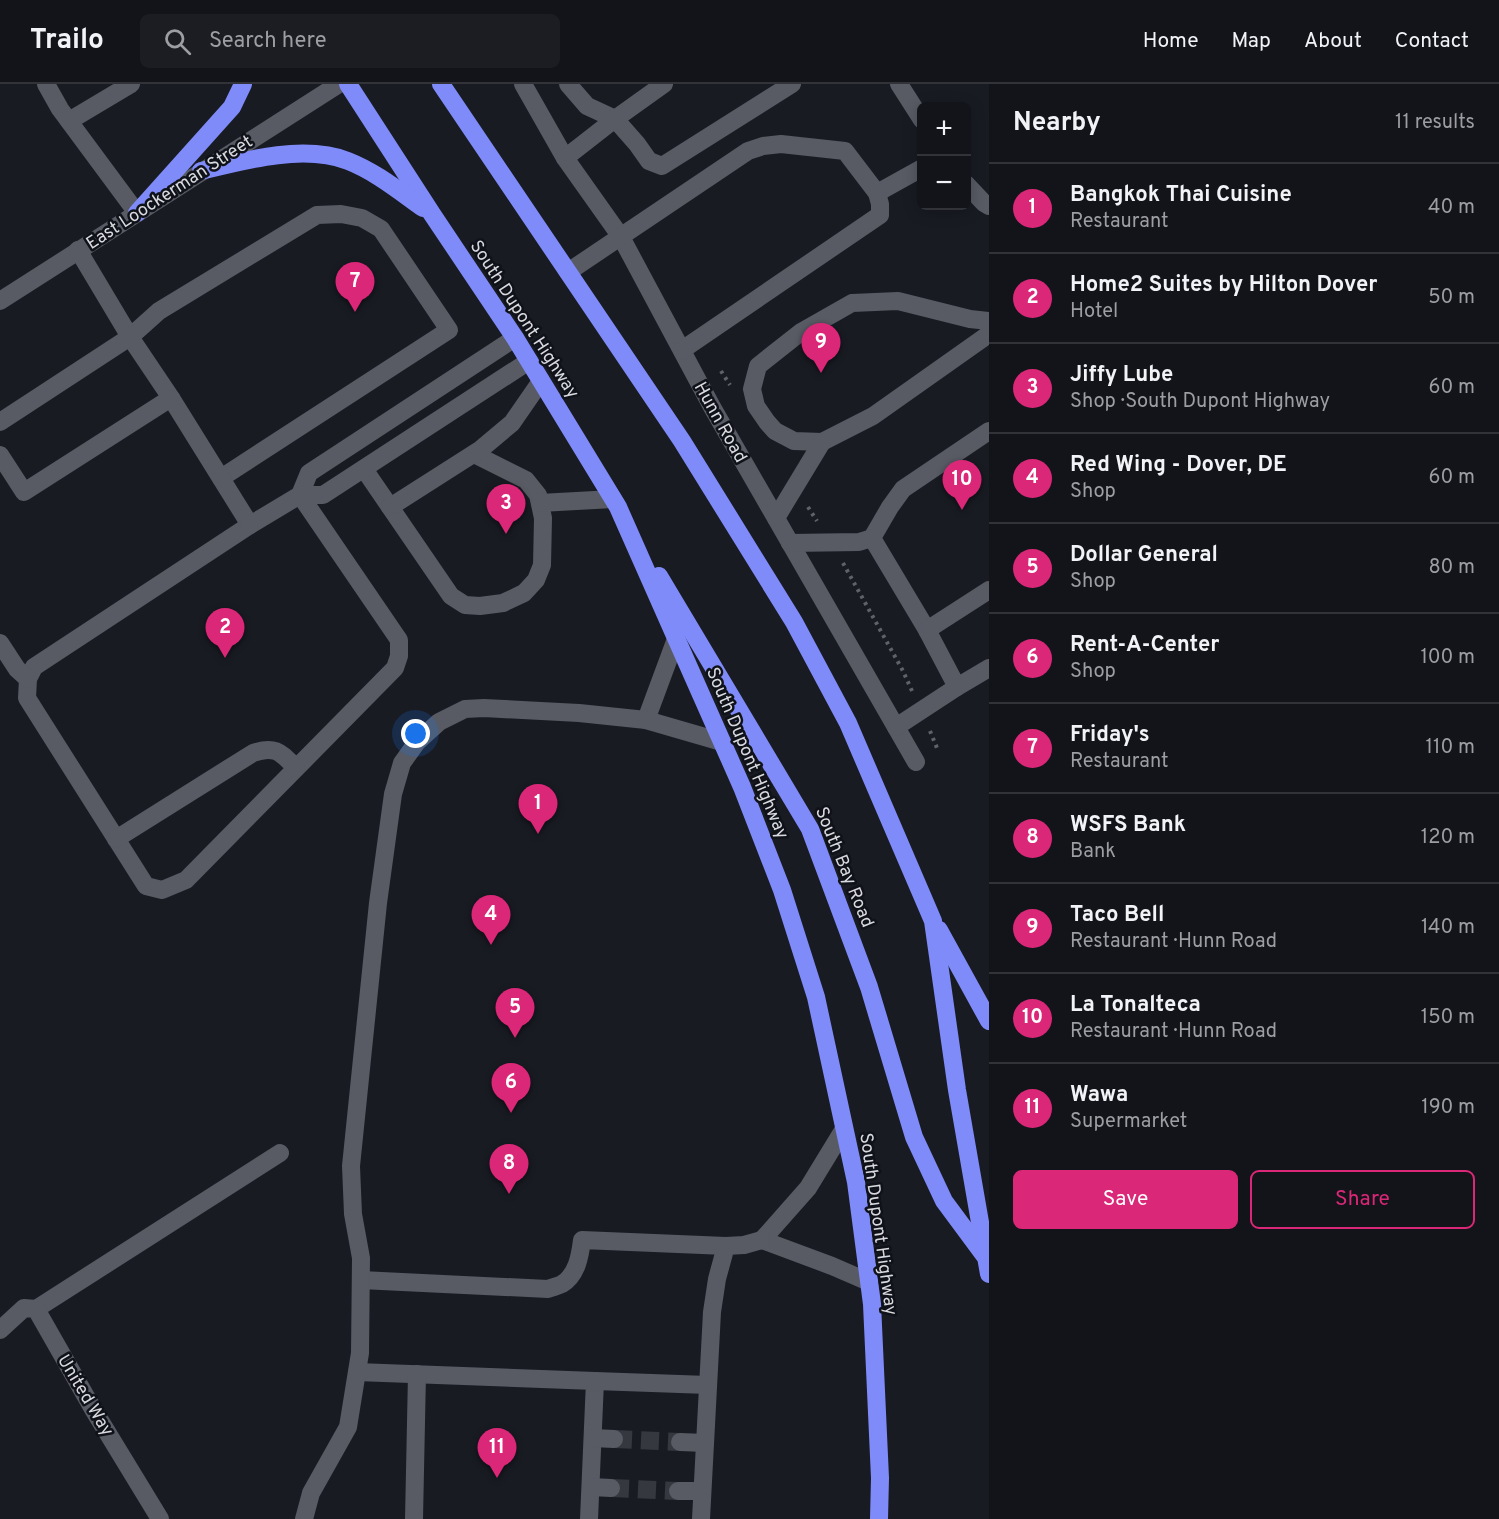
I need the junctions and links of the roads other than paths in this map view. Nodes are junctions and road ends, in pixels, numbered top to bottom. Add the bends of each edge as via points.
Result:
1 (45, 84) edge
2 (243, 84) edge
3 (339, 84) edge
4 (348, 84) edge
5 (441, 84) edge
6 (523, 84) edge
7 (568, 84) edge
8 (664, 84) edge
9 (792, 84) edge
10 (898, 84) edge
11 (122, 87) edge
12 (917, 114) edge
13 (615, 119) junction
14 (69, 121) junction
15 (565, 159) junction
16 (917, 170) edge
17 (201, 171) junction
18 (971, 189) edge
19 (877, 193) junction
20 (989, 206) edge
21 (137, 213) junction
22 (432, 214) junction
23 (621, 237) junction
24 (78, 250) junction
25 (568, 272) junction
26 (0, 301) edge
27 (989, 321) edge
28 (989, 334) edge
29 (130, 337) junction
30 (515, 338) junction
31 (681, 350) junction
32 (529, 361) junction
33 (541, 381) junction
34 (171, 398) junction
35 (0, 422) edge
36 (989, 431) edge
37 (822, 442) junction
38 (474, 454) junction
39 (0, 455) edge
40 (364, 469) junction
41 (221, 478) junction
42 (300, 495) junction
43 (540, 503) junction
44 (616, 503) junction
45 (390, 507) junction
46 (776, 518) junction
47 (250, 525) junction
48 (872, 538) junction
49 (790, 543) junction
50 (989, 590) edge
51 (927, 630) junction
52 (676, 639) junction
53 (0, 643) edge
54 (989, 668) edge
55 (28, 679) junction
56 (957, 687) junction
57 (646, 720) junction
58 (896, 727) junction
59 (722, 742) junction
60 (916, 762) dead end
61 (296, 768) junction
62 (116, 839) junction
63 (933, 921) junction
64 (989, 1021) edge
65 (844, 1129) junction
66 (280, 1153) dead end
67 (762, 1240) junction
68 (726, 1246) junction
69 (988, 1265) edge
70 (361, 1280) junction
71 (869, 1282) junction
72 (36, 1309) junction
73 (0, 1330) edge
74 (357, 1372) junction
75 (417, 1374) junction
76 (595, 1381) junction
77 (708, 1385) junction
78 (593, 1438) junction
79 (614, 1439) tunnel mouth
80 (680, 1442) tunnel mouth
81 (705, 1443) junction
82 (880, 1478) junction
83 (591, 1487) junction
84 (611, 1488) tunnel mouth
85 (678, 1491) tunnel mouth
86 (702, 1491) junction
87 (160, 1519) edge
88 (304, 1519) edge
89 (414, 1519) edge
90 (589, 1519) edge
91 (701, 1519) edge
92 (873, 1519) edge
93 (879, 1519) edge

1 - 14 street
2 - 21 highway via 232,107
3 - 17 street, East Loockerman Street
4 - 22 highway, South Dupont Highway
5 - 25 highway
6 - 15 street, Hunn Road
7 - 13 street via 587,106
8 - 13 street
9 - 13 street via 662,166 649,161
10 - 12 street
11 - 14 street
13 - 15 street
14 - 21 street
15 - 23 street, Hunn Road
16 - 19 street
17 - 21 street, East Loockerman Street
17 - 22 highway via 246,160 323,154 367,170
18 - 20 street
19 - 23 street via 845,151 781,144 763,146 748,151
19 - 31 street via 880,215
21 - 24 street, East Loockerman Street
22 - 30 highway, South Dupont Highway
23 - 25 street
23 - 31 street, Hunn Road
24 - 26 street, East Loockerman Street
24 - 29 street
25 - 63 highway via 681,441 794,622 848,723
27 - 37 street via 970,320 898,301 852,303 801,332 758,366 752,389 756,406 775,431 794,441
28 - 37 street via 873,416
29 - 34 street
29 - 35 street
29 - 41 street via 159,311 317,215 341,214 362,218 381,229 449,330
30 - 32 highway, South Dupont Highway
30 - 42 street via 309,473
31 - 46 street, Hunn Road
32 - 33 highway, South Dupont Highway
32 - 40 street
33 - 38 street via 512,423
33 - 44 highway, South Dupont Highway
34 - 39 street via 24,492
34 - 41 street
36 - 48 street via 903,489
37 - 46 street
38 - 43 street via 526,480
38 - 45 street
40 - 42 street via 323,495
40 - 45 street
41 - 47 street
42 - 47 street
42 - 61 street via 399,640 399,656 395,668
43 - 44 street
43 - 45 street via 542,565 536,580 503,603 480,606 465,605 452,596
44 - 52 highway, South Dupont Highway
44 - 69 highway, South Bay Road via 810,828 869,987 914,1137 944,1201
46 - 49 street, Hunn Road
47 - 55 street via 33,667
48 - 49 street via 859,542
48 - 51 street
49 - 58 street, Hunn Road
50 - 51 street
51 - 56 street
52 - 57 street
52 - 59 highway, South Dupont Highway
53 - 55 street
54 - 56 street
55 - 62 street via 27,698
56 - 58 street
57 - 59 street
57 - 70 street via 465,709 439,722 402,763 393,794 378,903 351,1166
58 - 60 street, Hunn Road
59 - 65 highway, South Dupont Highway via 783,890 816,997
61 - 62 street via 274,750 253,753
61 - 62 street via 186,880 162,890 146,886
63 - 64 highway
63 - 69 highway
65 - 67 street via 808,1188
65 - 71 highway, South Dupont Highway via 856,1182
66 - 72 street
67 - 68 street
67 - 71 street
68 - 70 street via 582,1240 573,1273 563,1284 548,1289
68 - 77 street via 712,1312
70 - 74 street
71 - 82 highway, South Dupont Highway
72 - 73 street via 24,1308
72 - 87 street, United Way
74 - 75 street
74 - 88 street via 348,1427 311,1493
75 - 76 street
75 - 89 street
76 - 77 street
76 - 78 street
77 - 81 street
78 - 79 street
78 - 83 street
80 - 81 street
81 - 86 street
82 - 92 highway
82 - 93 highway, South Dupont Highway
83 - 84 street
83 - 90 street
85 - 86 street
86 - 91 street

